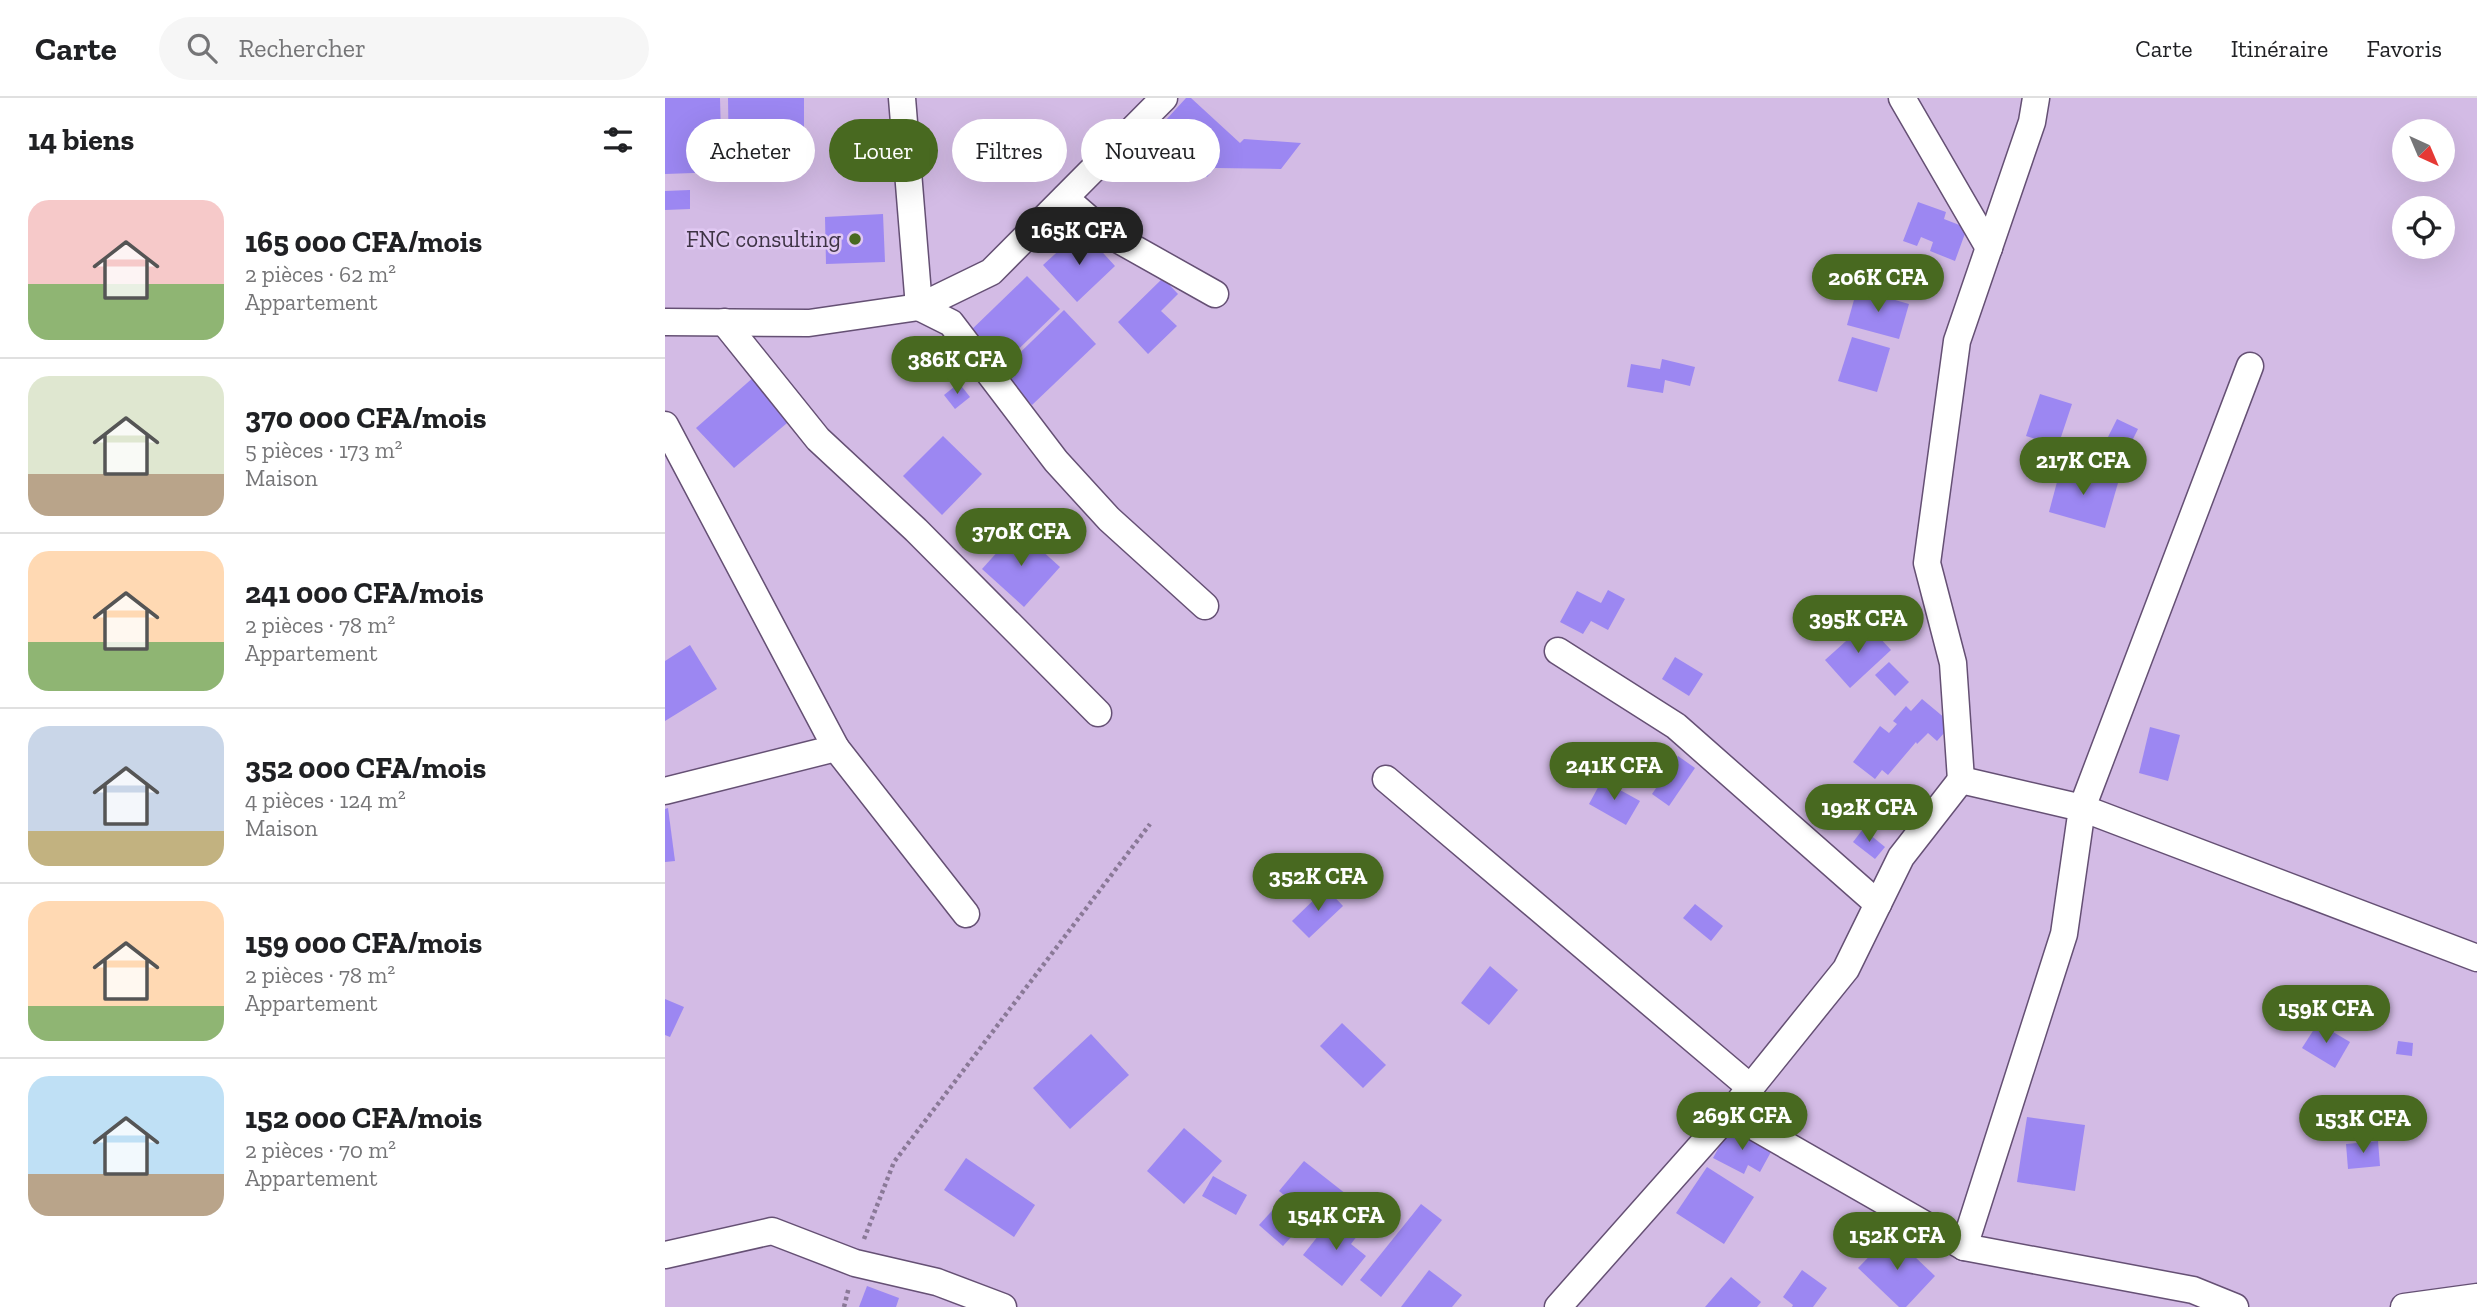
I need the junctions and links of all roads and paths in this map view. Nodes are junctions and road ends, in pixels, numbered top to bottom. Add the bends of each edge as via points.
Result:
1 (902, 98) edge
2 (1164, 98) edge
3 (1902, 98) edge
4 (2036, 98) edge
5 (1065, 198) junction
6 (1989, 248) junction
7 (1215, 294) dead end
8 (919, 307) junction
9 (665, 322) edge
10 (724, 322) junction
11 (2250, 366) dead end
12 (665, 425) edge
13 (1205, 606) dead end
14 (1558, 651) dead end
15 (1098, 713) dead end
16 (836, 748) junction
17 (1386, 779) dead end
18 (1961, 780) junction
19 (665, 791) edge
20 (2082, 808) junction
21 (1150, 824) dead end
22 (1878, 904) junction
23 (966, 914) dead end
24 (2477, 958) edge
25 (1751, 1088) junction
26 (1730, 1113) junction
27 (1964, 1247) junction
28 (665, 1255) edge
29 (855, 1263) junction
30 (2477, 1297) edge
31 (845, 1307) edge
32 (1003, 1307) edge
33 (1559, 1307) edge
34 (2235, 1307) edge
35 (2404, 1307) edge

1 - 8 street
2 - 5 street
3 - 6 street
4 - 6 street
5 - 7 street via 1103,231
5 - 8 street via 991,272
6 - 18 street via 1957,341 1927,564 1953,663
8 - 10 street via 809,323
8 - 13 street via 951,323 1056,461 1109,519
9 - 10 street
10 - 15 street via 818,439 916,530
11 - 20 street
12 - 16 street
14 - 22 street via 1676,726
16 - 19 street
16 - 23 street
17 - 25 street
18 - 20 street
18 - 22 street via 1901,857
20 - 24 street
20 - 27 street via 2064,934
21 - 29 path via 894,1162
22 - 25 street via 1846,969
25 - 26 street
26 - 27 street
26 - 33 street
27 - 34 street via 2193,1290
28 - 29 street via 772,1231
29 - 31 path
29 - 32 street via 937,1282
30 - 35 street

